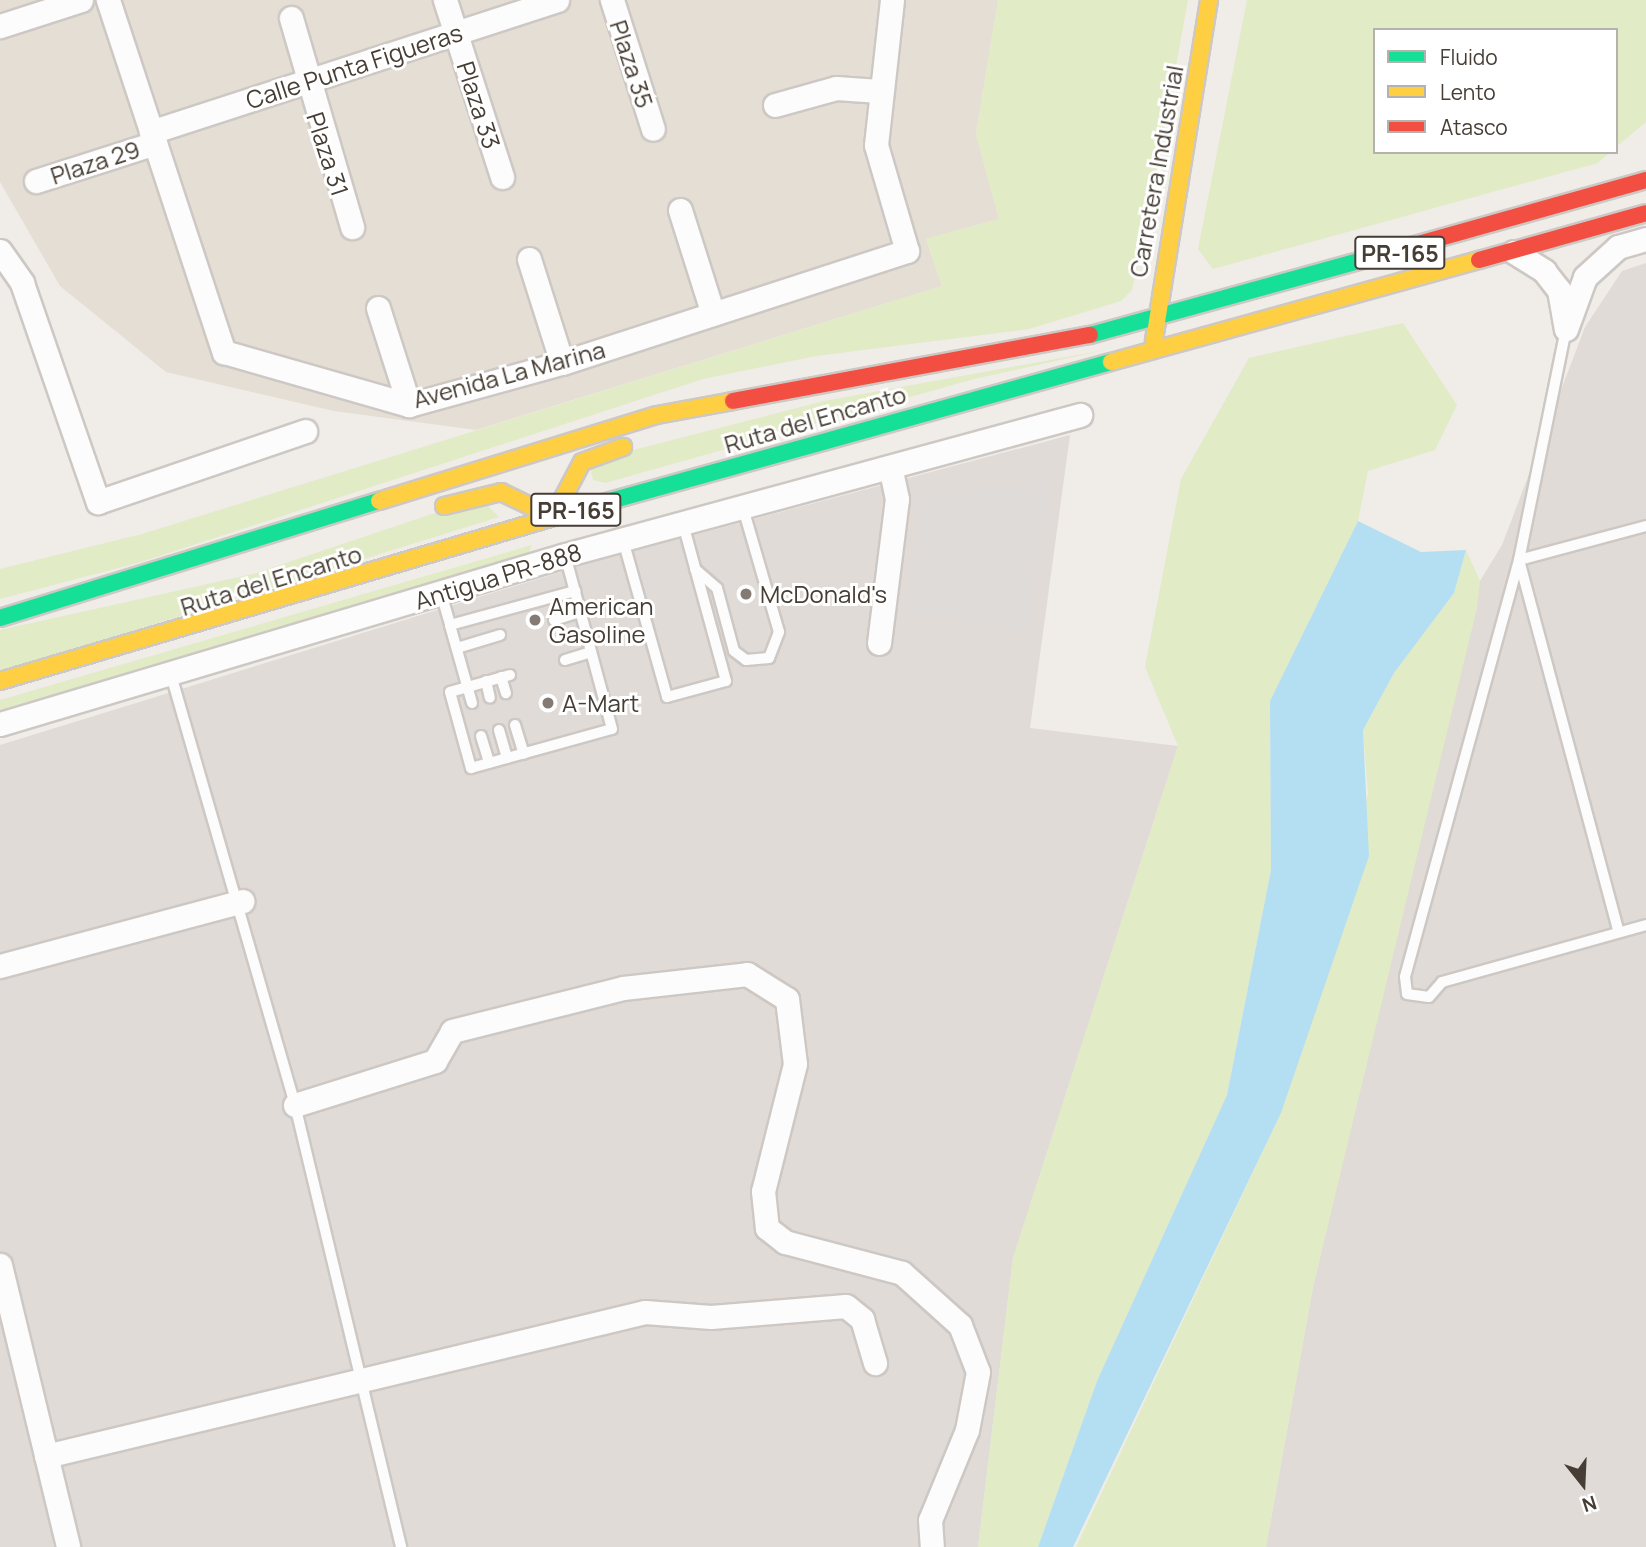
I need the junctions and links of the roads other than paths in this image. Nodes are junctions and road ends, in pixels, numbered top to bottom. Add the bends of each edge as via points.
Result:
1 (81, 0) edge
2 (108, 0) edge
3 (445, 0) edge
4 (557, 0) edge
5 (612, 0) edge
6 (892, 0) edge
7 (1209, 0) edge
8 (291, 18) dead end
9 (0, 26) edge
10 (456, 33) junction
11 (305, 82) junction
12 (879, 90) junction
13 (775, 106) dead end
14 (653, 129) dead end
15 (153, 137) junction
16 (502, 177) dead end
17 (1646, 180) edge
18 (36, 181) dead end
19 (680, 211) dead end
20 (1646, 213) edge
21 (352, 226) dead end
22 (1646, 239) edge
23 (0, 251) edge
24 (1514, 251) junction
25 (529, 259) dead end
26 (378, 308) dead end
27 (713, 314) junction
28 (1153, 320) junction
29 (1566, 329) junction
30 (1154, 349) junction
31 (562, 363) junction
32 (901, 366) junction
33 (409, 405) junction
34 (1080, 415) dead end
35 (717, 423) dead end
36 (305, 431) dead end
37 (636, 444) dead end
38 (891, 470) junction
39 (432, 509) dead end
40 (743, 509) junction
41 (553, 517) junction
42 (683, 524) junction
43 (1646, 526) edge
44 (623, 540) junction
45 (565, 555) junction
46 (1519, 560) junction
47 (695, 569) junction
48 (223, 570) dead end
49 (164, 571) junction
50 (575, 591) junction
51 (441, 593) junction
52 (580, 612) junction
53 (0, 618) edge
54 (554, 620) dead end
55 (450, 625) junction
56 (500, 635) dead end
57 (880, 643) dead end
58 (457, 648) junction
59 (591, 652) junction
60 (565, 660) dead end
61 (172, 675) junction
62 (0, 681) edge
63 (486, 681) junction
64 (467, 687) junction
65 (506, 693) dead end
66 (490, 698) dead end
67 (472, 703) dead end
68 (0, 724) edge
69 (515, 725) dead end
70 (499, 730) dead end
71 (481, 736) dead end
72 (524, 754) junction
73 (508, 758) junction
74 (489, 763) junction
75 (242, 901) junction
76 (1646, 925) edge
77 (1619, 932) junction
78 (0, 966) edge
79 (295, 1105) junction
80 (0, 1265) edge
81 (875, 1363) dead end
82 (362, 1379) junction
83 (46, 1456) junction
84 (68, 1547) edge
85 (401, 1547) edge
86 (932, 1547) edge

1 - 9 street
2 - 15 street, Avenida La Marina
3 - 10 street, Plaza 33
4 - 10 street, Calle Punta Figueras
5 - 14 street, Plaza 35
6 - 12 street
7 - 28 main road, Carretera Industrial
8 - 11 street, Plaza 31
10 - 11 street, Calle Punta Figueras
10 - 16 street, Plaza 33
11 - 15 street, Calle Punta Figueras
11 - 21 street, Plaza 31
12 - 13 street via 836,88
12 - 27 street, Avenida La Marina via 876,145 907,251
15 - 18 street, Plaza 29
15 - 33 street, Avenida La Marina via 224,352
17 - 28 main road, Ruta del Encanto / PR-165
19 - 27 street
20 - 24 main road, Ruta del Encanto / PR-165
22 - 29 street via 1618,247 1585,277
23 - 36 street via 22,283 97,502
24 - 29 street via 1544,271 1559,290
24 - 30 main road, Ruta del Encanto / PR-165
25 - 31 street
26 - 33 street
27 - 31 street, Avenida La Marina
28 - 30 main road, Carretera Industrial
28 - 32 main road, Ruta del Encanto / PR-165
29 - 46 lane
30 - 41 main road, Ruta del Encanto / PR-165
31 - 33 street, Avenida La Marina
32 - 35 main road via 825,396
32 - 49 main road, Ruta del Encanto / PR-165 via 657,415
34 - 38 street, Antigua PR-888
37 - 41 main road via 582,462
38 - 40 street, Antigua PR-888
38 - 57 street via 897,499
39 - 41 main road via 502,492
40 - 42 street, Antigua PR-888
40 - 47 lane via 779,632 769,658 746,660 734,651 717,588
41 - 45 street
41 - 62 main road, Ruta del Encanto / PR-165
42 - 44 street, Antigua PR-888
42 - 47 lane
43 - 46 lane
44 - 45 street, Antigua PR-888
44 - 47 lane via 667,697 726,681
45 - 50 lane
45 - 51 street, Antigua PR-888
46 - 77 lane
46 - 77 lane via 1405,977 1407,994 1429,997 1442,982
48 - 49 main road
49 - 53 main road, Ruta del Encanto / PR-165
50 - 52 lane
50 - 55 lane
51 - 55 lane
51 - 61 street, Antigua PR-888
52 - 54 lane
52 - 59 lane
55 - 58 lane
56 - 58 lane
58 - 64 lane
59 - 60 lane
59 - 72 lane via 612,729
61 - 68 street, Antigua PR-888
61 - 75 lane
63 - 64 lane
63 - 65 lane via 506,676
63 - 66 lane
64 - 67 lane
64 - 74 lane via 450,692 471,768
69 - 72 lane
70 - 73 lane
71 - 74 lane
72 - 73 lane
73 - 74 lane
75 - 78 street
75 - 79 lane
76 - 77 lane
79 - 82 lane
79 - 86 street via 435,1061 452,1031 623,988 747,974 787,999 795,1064 763,1191 767,1227 785,1242 902,1273 960,1325 978,1372 967,1430 930,1520
80 - 83 street
81 - 82 street via 862,1319 846,1307 711,1317 645,1312
82 - 83 street
82 - 85 lane
83 - 84 street

